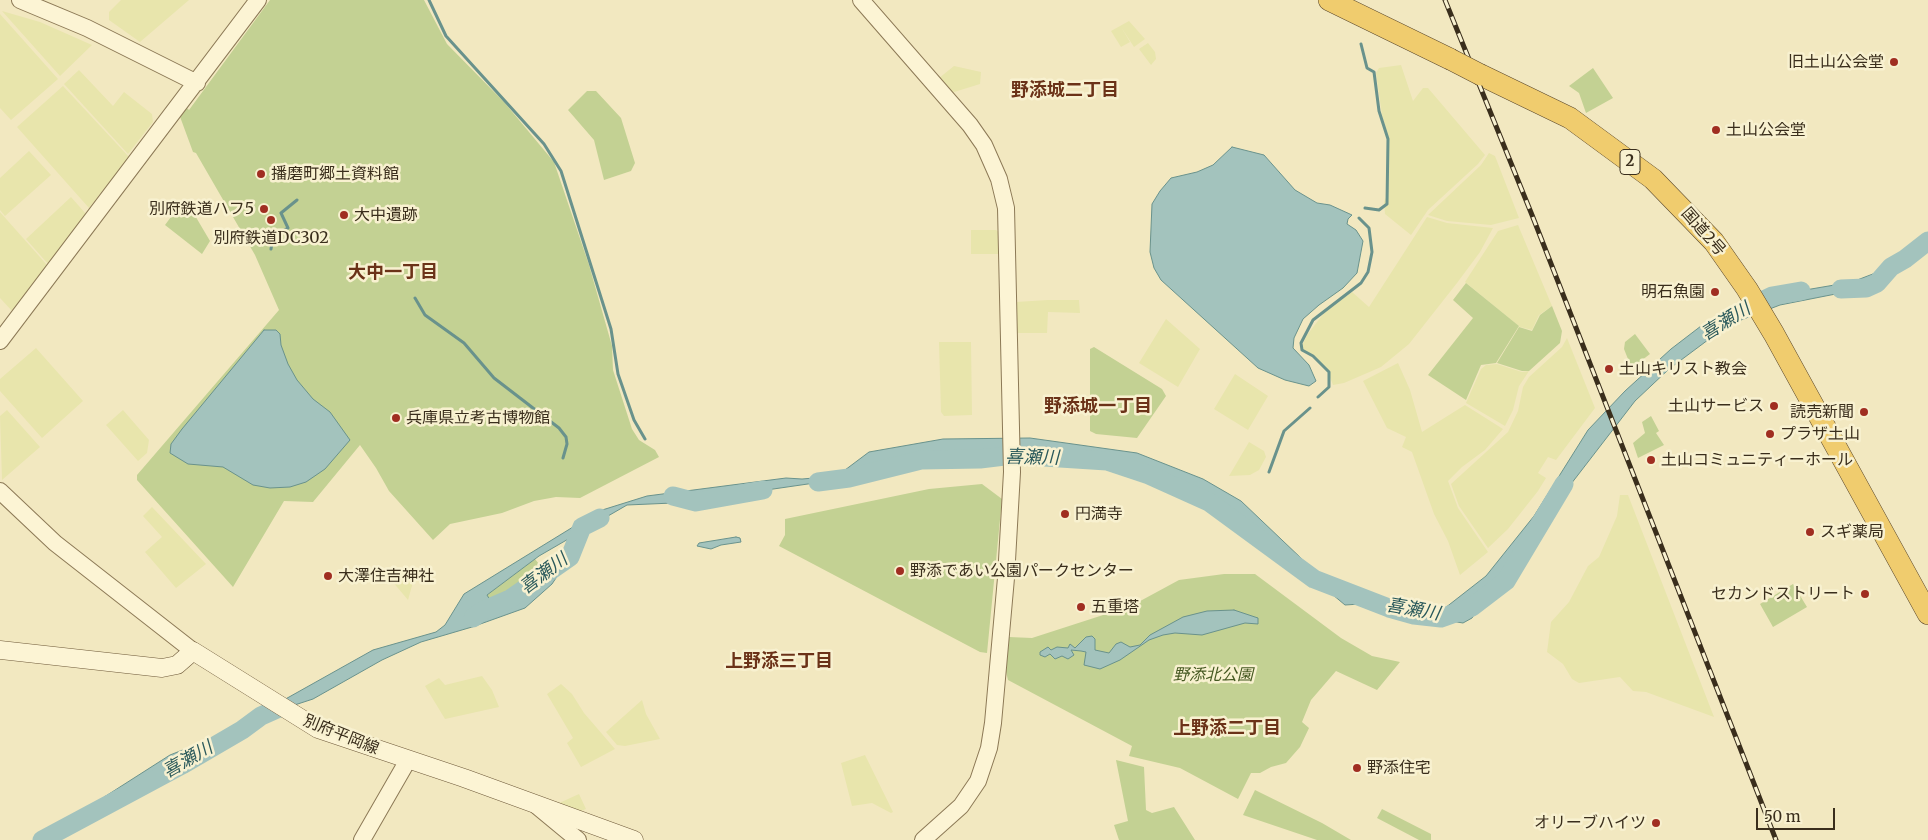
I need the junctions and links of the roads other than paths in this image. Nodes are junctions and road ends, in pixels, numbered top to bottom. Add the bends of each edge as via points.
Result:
1 (20, 0) edge
2 (258, 0) edge
3 (861, 0) edge
4 (1329, 0) edge
5 (197, 83) junction
6 (0, 341) edge
7 (0, 491) edge
8 (1928, 614) edge
9 (0, 650) edge
10 (193, 651) junction
11 (408, 760) junction
12 (536, 805) junction
13 (362, 840) edge
14 (578, 840) edge
15 (634, 840) edge
16 (923, 840) edge

1 - 5 street via 86,28
2 - 5 street
3 - 16 street via 970,124 984,145 999,179 1007,224 1012,472 1002,631 989,748 978,781 961,806
4 - 8 highway, 国道2号 / 2, bridge via 1570,118 1653,179 1714,242 1747,289
5 - 6 street
7 - 10 street via 55,543
9 - 10 main road via 162,668 177,665
10 - 11 main road, 別府平岡線 via 306,723
11 - 12 main road, 別府平岡線
11 - 13 street
12 - 14 street
12 - 15 main road, 別府平岡線

